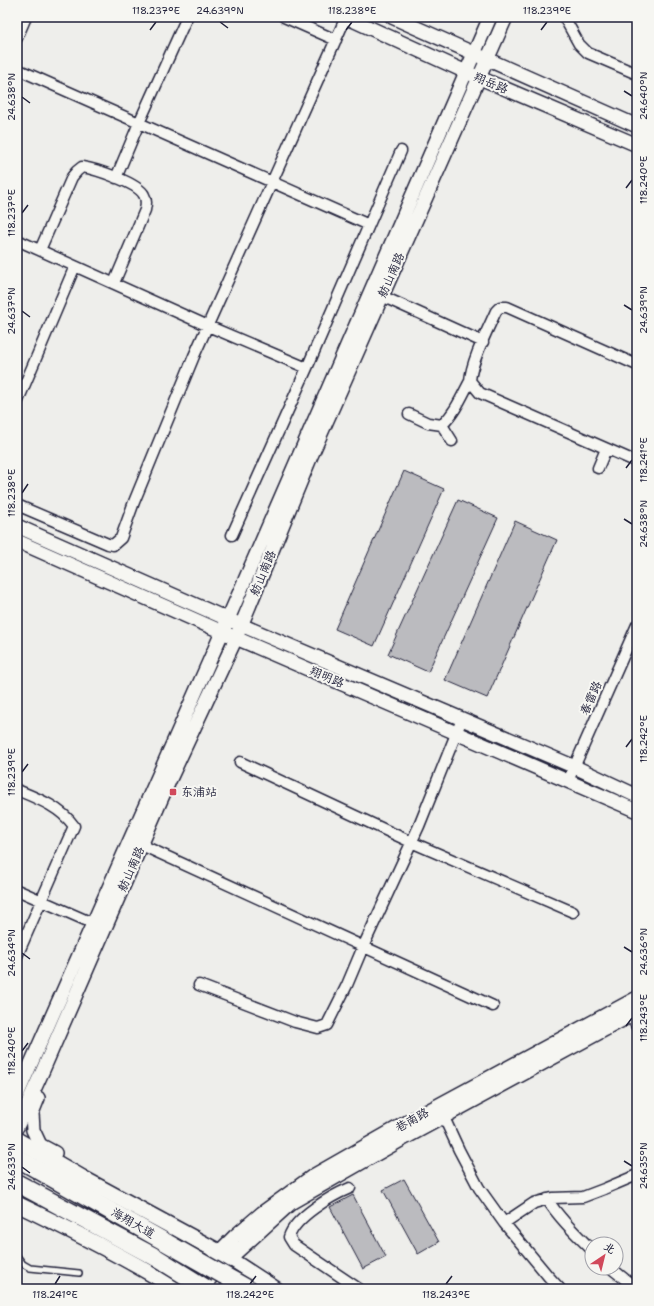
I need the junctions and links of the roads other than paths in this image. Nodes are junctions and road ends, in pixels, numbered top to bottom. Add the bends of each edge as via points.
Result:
1 (26, 17) edge
2 (187, 17) edge
3 (284, 17) edge
4 (346, 17) edge
5 (392, 17) edge
6 (490, 17) edge
7 (506, 17) edge
8 (564, 17) edge
9 (17, 38) edge
10 (336, 40) junction
11 (474, 53) junction
12 (487, 59) junction
13 (17, 69) edge
14 (466, 72) junction
15 (637, 74) edge
16 (479, 78) junction
17 (139, 123) junction
18 (637, 126) edge
19 (637, 145) edge
20 (401, 151) dead end
21 (116, 178) junction
22 (272, 183) junction
23 (369, 225) junction
24 (17, 240) edge
25 (40, 250) junction
26 (75, 266) junction
27 (114, 283) junction
28 (376, 294) junction
29 (208, 326) junction
30 (483, 342) junction
31 (637, 365) edge
32 (307, 368) junction
33 (470, 381) junction
34 (17, 403) edge
35 (409, 414) dead end
36 (442, 425) junction
37 (452, 441) dead end
38 (606, 449) junction
39 (637, 462) edge
40 (598, 468) dead end
41 (17, 505) edge
42 (17, 526) edge
43 (232, 535) dead end
44 (17, 541) edge
45 (228, 619) junction
46 (241, 625) junction
47 (637, 625) edge
48 (222, 631) junction
49 (236, 638) junction
50 (462, 719) junction
51 (457, 733) junction
52 (240, 762) dead end
53 (575, 767) junction
54 (568, 781) junction
55 (17, 790) edge
56 (637, 796) edge
57 (637, 811) edge
58 (411, 842) junction
59 (135, 843) junction
60 (17, 890) edge
61 (41, 901) junction
62 (573, 912) dead end
63 (92, 923) junction
64 (104, 929) junction
65 (363, 947) junction
66 (17, 956) edge
67 (199, 985) dead end
68 (493, 1006) dead end
69 (633, 1008) edge
70 (54, 1011) junction
71 (66, 1017) junction
72 (637, 1027) edge
73 (17, 1080) edge
74 (17, 1095) edge
75 (441, 1111) junction
76 (17, 1127) edge
77 (17, 1140) edge
78 (17, 1158) edge
79 (637, 1175) edge
80 (86, 1180) junction
81 (17, 1183) edge
82 (350, 1188) dead end
83 (547, 1199) junction
84 (17, 1204) edge
85 (504, 1223) junction
86 (584, 1242) edge
87 (224, 1255) junction
88 (17, 1256) edge
89 (79, 1273) dead end
90 (620, 1276) edge
91 (177, 1289) edge
92 (182, 1289) edge
93 (200, 1289) edge
94 (207, 1289) edge
95 (248, 1289) edge
96 (277, 1289) edge
97 (359, 1289) edge
98 (560, 1289) edge
99 (637, 1289) edge

1 - 9 street
2 - 17 street
3 - 10 street
4 - 10 street
4 - 14 street, 翔岳路
5 - 11 street, 翔岳路
6 - 11 street, 舫山南路
7 - 12 street, 舫山南路
8 - 15 street via 579,44 588,53
10 - 22 street
11 - 12 street, 翔岳路
11 - 14 street, 舫山南路
12 - 16 street, 舫山南路
12 - 18 street, 翔岳路
13 - 17 street
14 - 16 street, 翔岳路
14 - 28 street, 舫山南路
16 - 19 street, 翔岳路
16 - 28 street, 舫山南路
17 - 21 street
17 - 22 street
20 - 23 street
21 - 25 street via 88,168 82,167 77,171
21 - 27 street via 138,188 144,194 146,202 145,210
22 - 23 street
22 - 29 street
23 - 32 street
24 - 25 street
25 - 26 street
26 - 27 street
26 - 34 street
27 - 29 street
28 - 30 street
28 - 45 street, 舫山南路
28 - 46 street, 舫山南路
29 - 32 street
29 - 41 street via 121,538 113,545 108,544
30 - 31 street via 496,311 500,307 507,307
30 - 33 street via 470,374
32 - 43 street
33 - 36 street via 447,421
33 - 38 street via 480,392
35 - 36 street via 428,423
36 - 37 street
38 - 39 street
38 - 40 street
42 - 45 street, 翔明路
44 - 48 street, 翔明路
45 - 46 street, 翔明路
45 - 48 street, 舫山南路
46 - 49 street, 舫山南路
46 - 50 street, 翔明路
47 - 53 street, 春雷路
48 - 49 street, 翔明路
48 - 59 street, 舫山南路
49 - 51 street, 翔明路
49 - 59 street, 舫山南路 via 170,779
50 - 51 street
50 - 53 street, 翔明路
51 - 54 street, 翔明路
51 - 58 street
52 - 58 street
53 - 54 street, 春雷路
53 - 56 street, 翔明路
54 - 57 street, 翔明路
55 - 61 street via 55,807 74,826
58 - 62 street
58 - 65 street
59 - 63 street, 舫山南路
59 - 64 street, 舫山南路
59 - 65 street
60 - 61 street
61 - 63 street
61 - 66 street
63 - 64 street
63 - 70 street, 舫山南路
64 - 71 street, 舫山南路
65 - 67 street via 327,1025 318,1028 295,1022
65 - 68 street
69 - 72 street
69 - 75 street, 巷南路
70 - 73 street via 36,1038
70 - 74 street, 舫山南路
71 - 76 street, 舫山南路
71 - 80 street via 58,1047 32,1113 33,1130 40,1145 74,1165
75 - 85 street via 479,1188
75 - 87 street, 巷南路 via 313,1176 262,1213
77 - 80 main road
78 - 95 highway, 海翔大道, bridge
79 - 83 street via 583,1197
80 - 87 main road
81 - 94 highway, 海翔大道, bridge via 157,1258
82 - 97 street via 314,1210 292,1230 290,1237 294,1245
83 - 85 street via 534,1203
83 - 86 street
84 - 91 main road via 150,1272
85 - 98 street
87 - 92 street, 巷南路 via 205,1267
87 - 93 street
87 - 96 street
88 - 89 lane via 22,1264 30,1268
90 - 99 street

